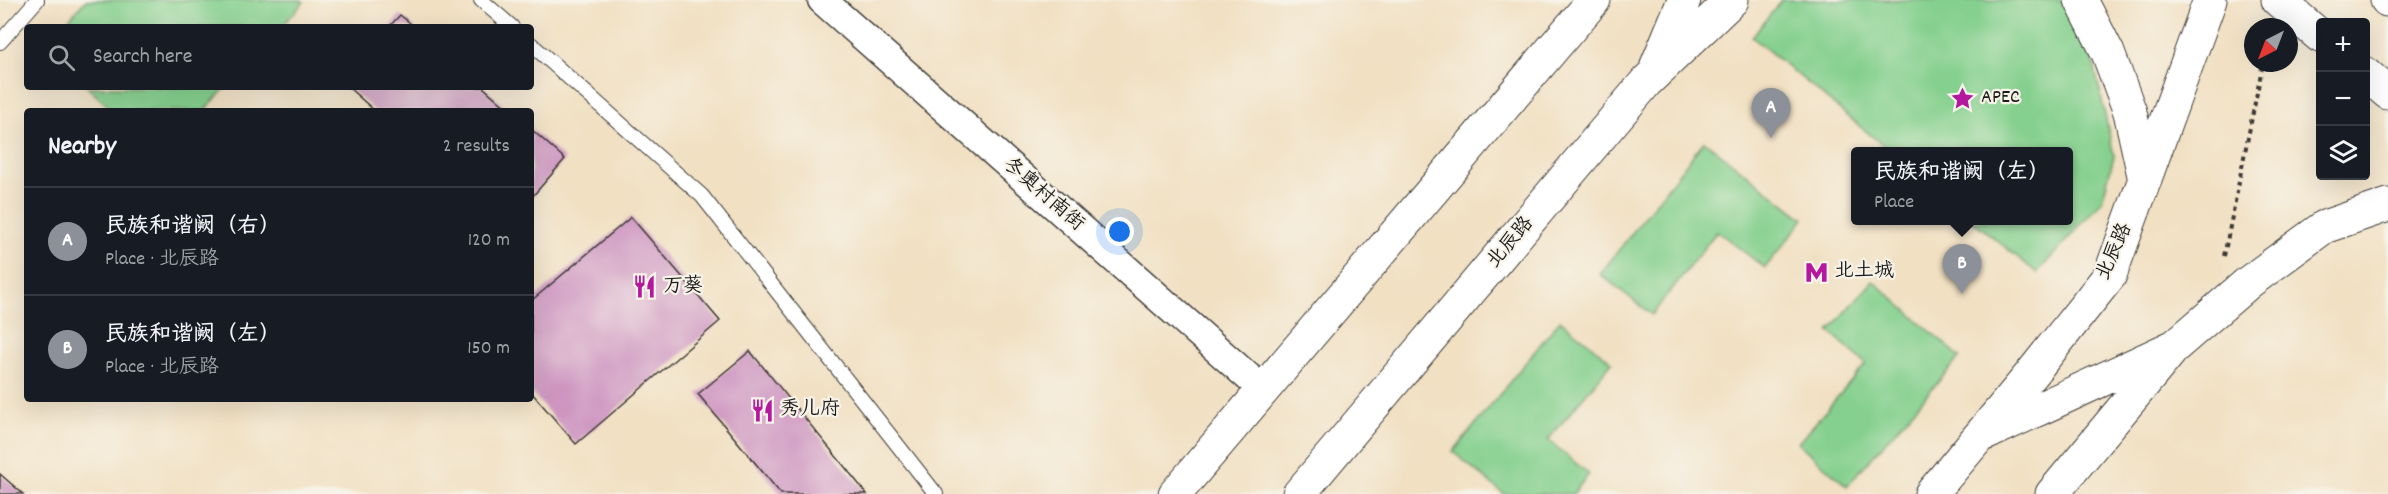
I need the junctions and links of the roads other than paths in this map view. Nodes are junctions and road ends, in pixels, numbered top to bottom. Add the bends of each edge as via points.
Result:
1 (37, 0) edge
2 (481, 0) edge
3 (822, 0) edge
4 (1594, 0) edge
5 (1684, 0) edge
6 (1732, 0) edge
7 (2081, 0) edge
8 (2210, 0) edge
9 (2278, 0) edge
10 (509, 24) edge
11 (2316, 33) edge
12 (0, 42) edge
13 (534, 47) edge
14 (1653, 75) junction
15 (2370, 77) edge
16 (2388, 93) edge
17 (2145, 180) junction
18 (2388, 205) edge
19 (2175, 346) junction
20 (1263, 390) junction
21 (1980, 436) junction
22 (936, 494) edge
23 (1175, 494) edge
24 (1299, 494) edge
25 (1931, 494) edge
26 (2052, 494) edge

1 - 12 lane
2 - 10 lane
3 - 20 street, 冬奥村南街
4 - 20 main road
5 - 14 main road
6 - 14 main road, 北辰路
7 - 17 main road via 2108,53 2130,112
8 - 17 main road, 北辰路
9 - 11 main road
13 - 22 lane via 702,196
14 - 24 main road, 北辰路
15 - 16 main road
17 - 21 main road, 北辰路 via 2110,275
18 - 19 main road via 2324,227 2249,282
19 - 21 main road
19 - 26 main road
20 - 23 main road
21 - 25 main road, 北辰路

